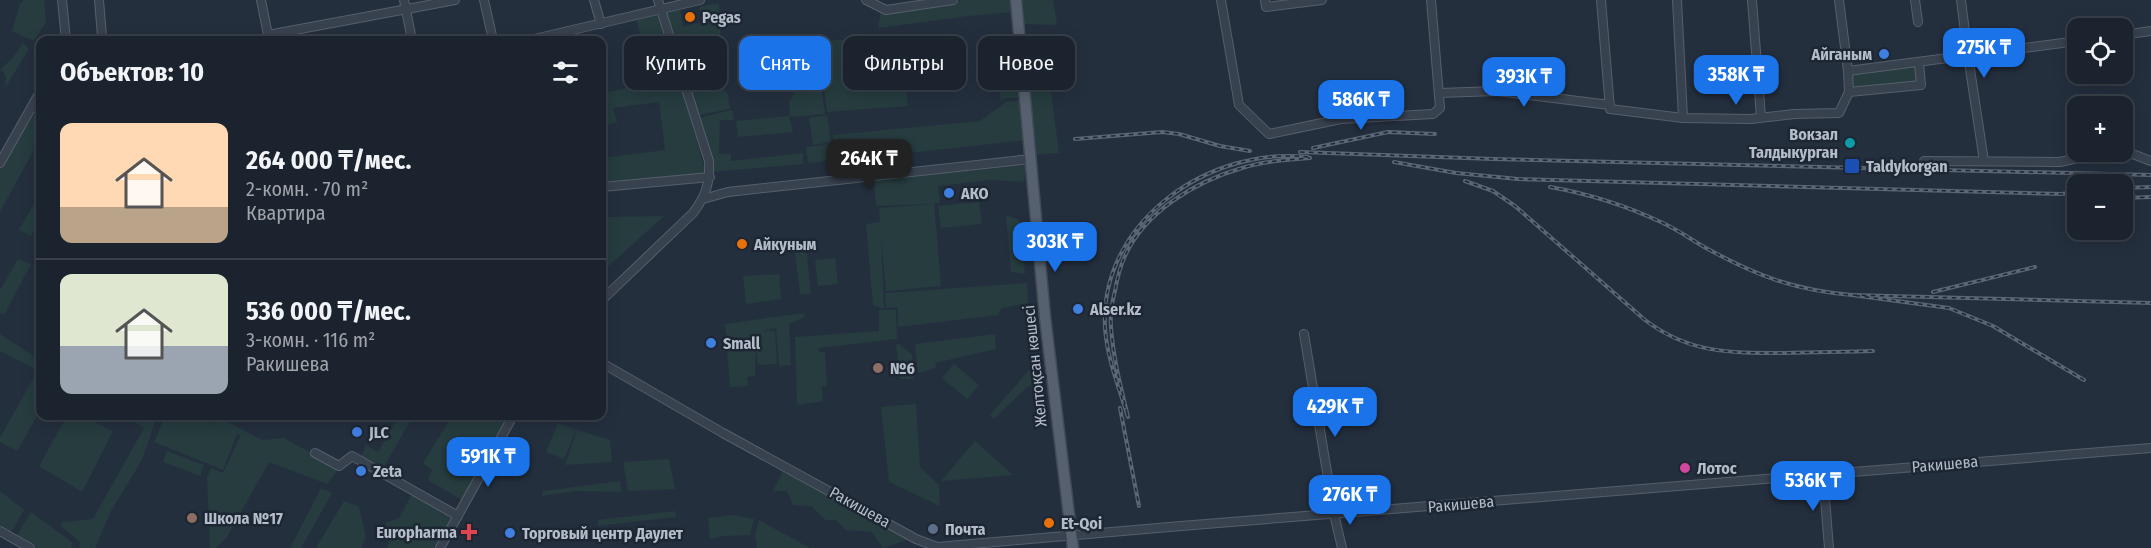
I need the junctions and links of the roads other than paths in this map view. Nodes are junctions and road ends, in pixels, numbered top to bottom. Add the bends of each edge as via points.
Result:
1 (62, 0) edge
2 (99, 0) edge
3 (261, 0) edge
4 (455, 0) edge
5 (484, 0) edge
6 (594, 0) edge
7 (658, 0) edge
8 (700, 0) edge
9 (866, 0) edge
10 (953, 0) edge
11 (1016, 0) edge
12 (1221, 0) edge
13 (1265, 0) edge
14 (1322, 0) edge
15 (1431, 0) edge
16 (1601, 0) edge
17 (1677, 0) edge
18 (1752, 0) edge
19 (1839, 0) edge
20 (1915, 0) edge
21 (1961, 0) edge
22 (919, 3) edge
23 (405, 5) edge
24 (661, 10) junction
25 (1918, 22) dead end
26 (601, 24) junction
27 (2151, 31) edge
28 (2133, 33) edge
29 (66, 36) edge
30 (102, 36) dead end
31 (268, 36) edge
32 (276, 36) edge
33 (411, 36) edge
34 (492, 36) edge
35 (548, 36) edge
36 (2067, 42) edge
37 (1968, 56) junction
38 (1918, 63) junction
39 (1848, 71) junction
40 (1849, 92) junction
41 (1439, 93) junction
42 (36, 99) edge
43 (1610, 107) junction
44 (1761, 117) junction
45 (1683, 118) junction
46 (2133, 154) edge
47 (1031, 159) junction
48 (1984, 160) junction
49 (2067, 160) edge
50 (1924, 161) dead end
51 (2151, 161) edge
52 (0, 163) edge
53 (710, 177) junction
54 (606, 187) edge
55 (703, 199) junction
56 (606, 296) edge
57 (1304, 334) dead end
58 (606, 365) edge
59 (511, 420) edge
60 (2151, 448) edge
61 (315, 453) dead end
62 (1823, 474) junction
63 (1334, 514) junction
64 (458, 516) junction
65 (0, 531) edge
66 (1072, 536) junction
67 (30, 548) edge
68 (440, 548) edge
69 (1073, 548) edge
70 (1342, 548) edge
71 (1829, 548) edge

1 - 29 street
2 - 30 street
3 - 31 street
4 - 23 street
5 - 34 street
6 - 26 street
7 - 24 street
8 - 24 street
9 - 22 street via 886,10
10 - 22 street
11 - 47 main road, Желтоқсан көшесі
12 - 41 street via 1239,105 1269,134 1341,119 1432,114 1440,108
13 - 14 street via 1266,7
15 - 41 street
16 - 43 street
17 - 45 street
18 - 44 street
19 - 39 street
20 - 25 street
21 - 37 street
23 - 32 street
23 - 33 street
24 - 26 street
24 - 53 street via 709,161
26 - 35 street
27 - 28 street
36 - 37 street
37 - 38 street
37 - 48 street
38 - 39 street
38 - 40 street via 1921,85
39 - 40 street
40 - 44 street via 1839,113
41 - 43 street via 1497,91
42 - 52 street
43 - 45 street
44 - 45 street
46 - 51 street
47 - 55 street via 728,192
47 - 66 main road, Желтоқсан көшесі via 1047,334
48 - 49 street
48 - 50 street
53 - 54 street
53 - 55 street
55 - 56 street
57 - 63 street
58 - 66 street, Ракишева via 929,545
59 - 64 street
60 - 62 street, Ракишева
61 - 64 street via 339,466 352,456
62 - 63 street, Ракишева
62 - 71 street
63 - 66 street, Ракишева
63 - 70 street
64 - 68 street
65 - 67 street
66 - 69 main road, Желтоқсан көшесі

